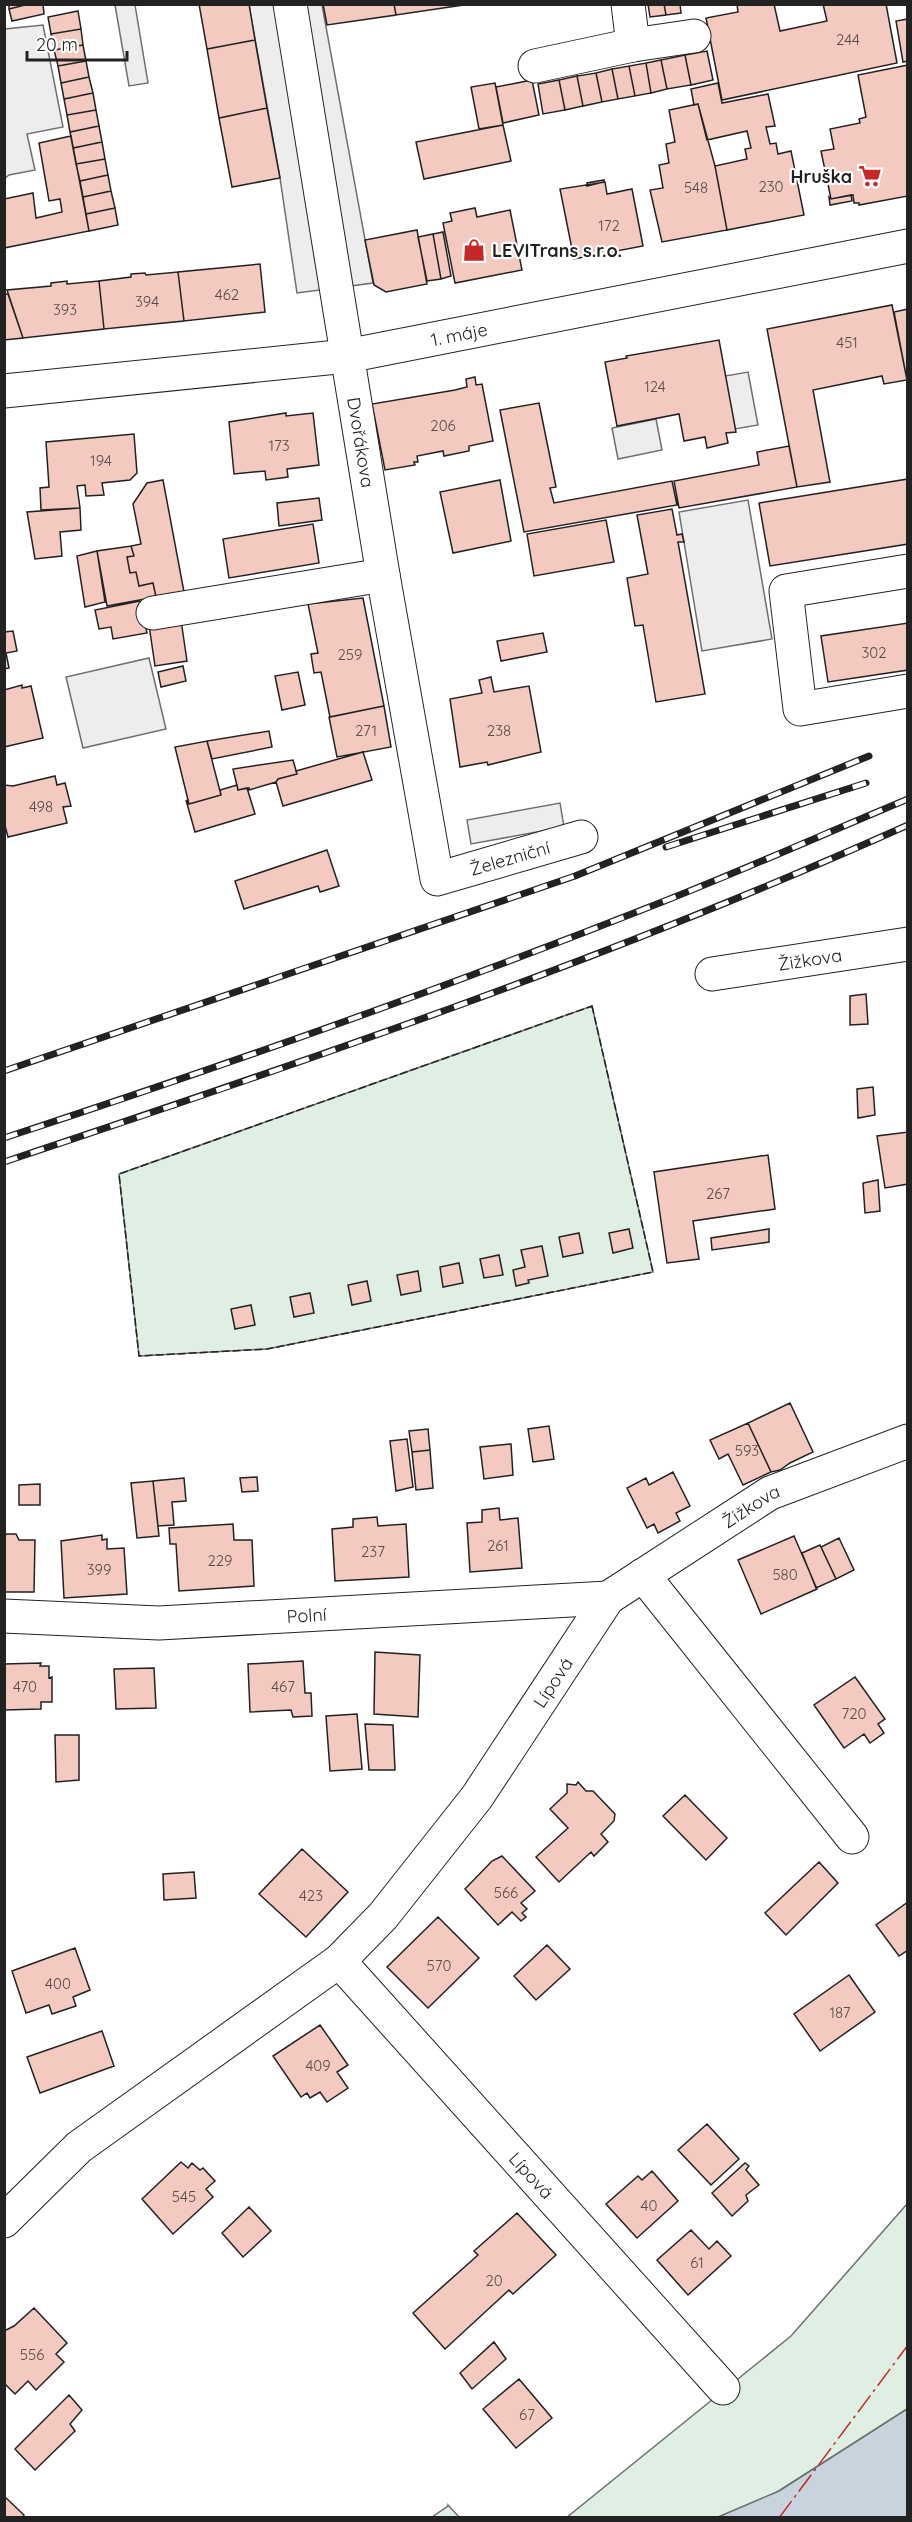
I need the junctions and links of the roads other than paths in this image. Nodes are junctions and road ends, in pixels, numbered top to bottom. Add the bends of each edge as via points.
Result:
1 (290, 4) edge
2 (628, 4) edge
3 (694, 36) dead end
4 (633, 45) junction
5 (535, 66) dead end
6 (908, 246) edge
7 (348, 356) junction
8 (4, 391) edge
9 (908, 571) edge
10 (382, 575) junction
11 (153, 613) dead end
12 (908, 691) edge
13 (581, 837) dead end
14 (437, 879) joint
15 (908, 944) edge
16 (712, 974) dead end
17 (908, 1441) edge
18 (643, 1575) junction
19 (608, 1598) junction
20 (4, 1616) edge
21 (852, 1837) dead end
22 (339, 1961) junction
23 (4, 2221) edge
24 (723, 2388) dead end

1 - 7 street, Dvořákova
2 - 4 street
3 - 4 street
4 - 5 street
6 - 7 street, 1. máje
7 - 8 street, 1. máje
7 - 10 street, Dvořákova
9 - 12 street via 786,591 800,709
10 - 11 street
10 - 14 street, Dvořákova
13 - 14 street, Železniční
15 - 16 street, Žižkova
17 - 18 street, Žižkova via 770,1493
18 - 19 street, Žižkova
18 - 21 street
19 - 20 street, Polní via 159,1623
19 - 22 street, Lípová via 477,1797 383,1916
22 - 23 street, Lípová via 79,2147
22 - 24 street, Lípová

